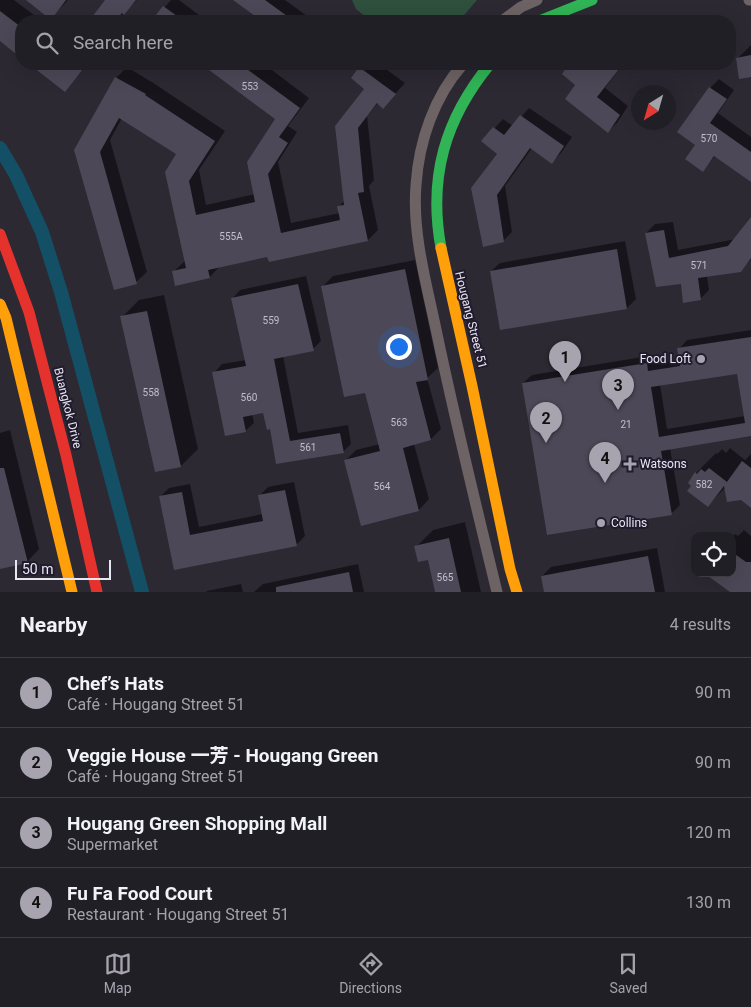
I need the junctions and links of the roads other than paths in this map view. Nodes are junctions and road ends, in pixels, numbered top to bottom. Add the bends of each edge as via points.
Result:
1 (537, 0) edge
2 (592, 0) edge
3 (510, 15) edge
4 (553, 15) edge
5 (459, 70) edge
6 (485, 70) edge
7 (0, 234) edge
8 (0, 304) edge
9 (72, 592) edge
10 (97, 592) edge
11 (497, 592) edge
12 (517, 592) edge

1 - 3 street
2 - 4 main road
5 - 11 street via 439,98 419,160 416,186 418,243
6 - 12 main road, Hougang Street 51 via 468,92 447,136 439,167 439,239
7 - 10 main road, Buangkok Drive via 29,312
8 - 9 main road

